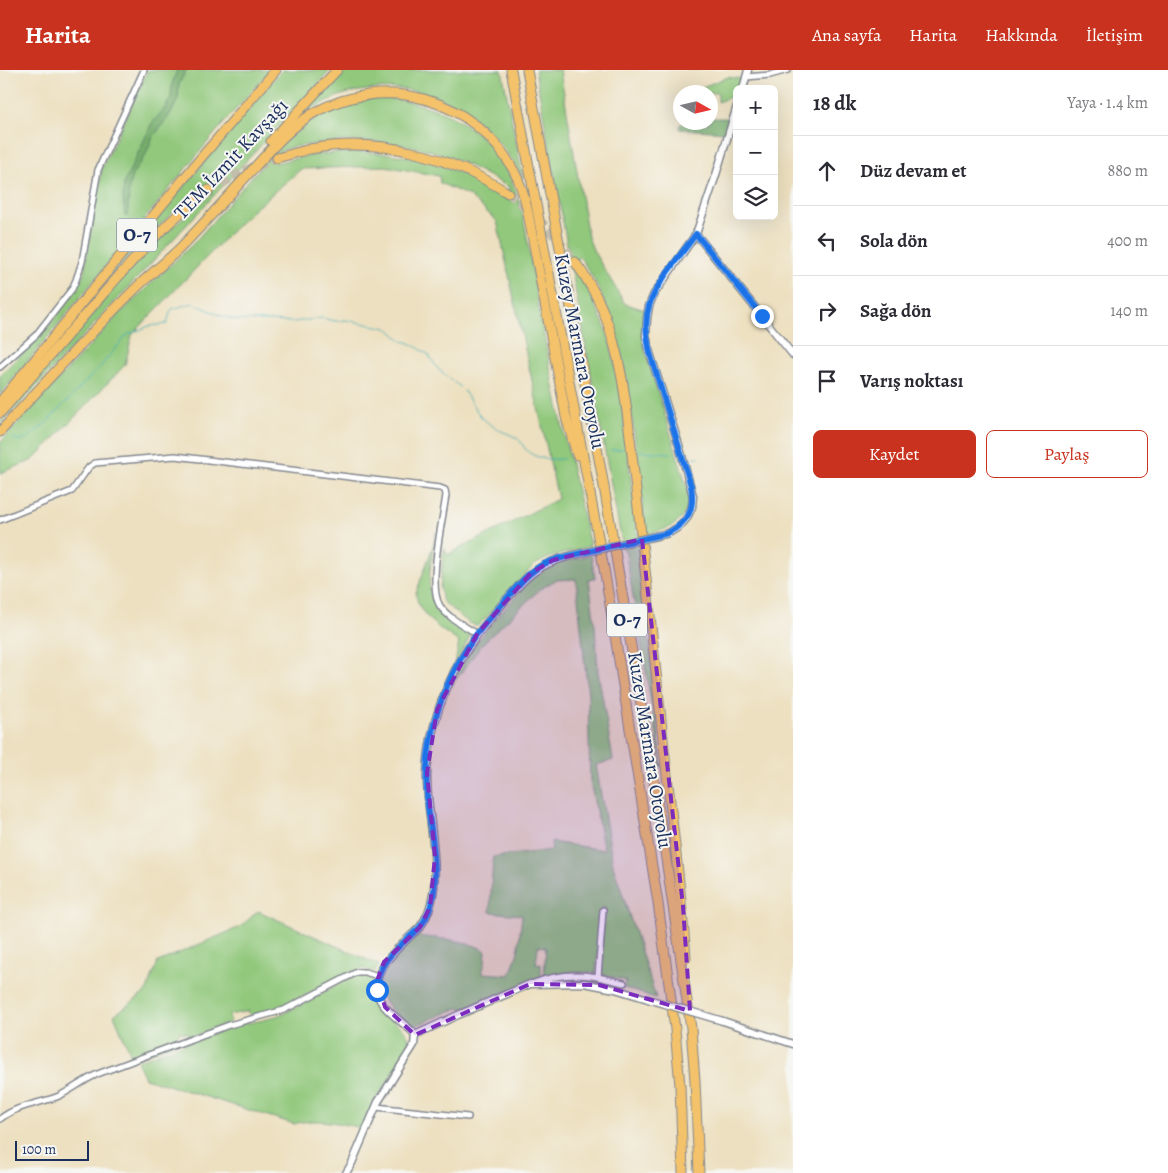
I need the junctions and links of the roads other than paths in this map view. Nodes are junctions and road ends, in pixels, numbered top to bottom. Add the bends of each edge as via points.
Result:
1 (144, 70) edge
2 (276, 70) edge
3 (337, 70) edge
4 (510, 70) edge
5 (527, 70) edge
6 (788, 70) edge
7 (747, 73) edge
8 (733, 119) edge
9 (276, 158) tunnel mouth
10 (209, 190) tunnel mouth
11 (508, 193) tunnel mouth
12 (696, 234) junction
13 (575, 262) tunnel mouth
14 (130, 293) junction
15 (793, 354) edge
16 (0, 366) edge
17 (0, 402) edge
18 (0, 413) edge
19 (0, 432) edge
20 (590, 499) junction
21 (0, 520) edge
22 (477, 634) junction
23 (603, 910) dead end
24 (378, 976) junction
25 (598, 977) junction
26 (624, 983) dead end
27 (530, 984) junction
28 (691, 1028) junction
29 (415, 1035) junction
30 (793, 1044) edge
31 (376, 1107) junction
32 (468, 1118) dead end
33 (0, 1119) edge
34 (348, 1172) edge
35 (683, 1173) edge
36 (699, 1173) edge

1 - 16 street via 98,170 82,262 72,289 36,335
2 - 17 highway, TEM İzmit Kavşağı / O-7
3 - 14 highway, TEM İzmit Kavşağı / O-7
4 - 20 highway, Kuzey Marmara Otoyolu / O-7
5 - 28 highway, Kuzey Marmara Otoyolu / O-7 via 650,752
6 - 7 street via 770,74
8 - 12 street
9 - 11 highway via 330,147 372,146 405,150 468,170
10 - 18 highway via 191,202 154,237
12 - 15 street
12 - 22 street, bridge via 654,294 646,318 650,353 693,496 687,518 668,533 553,560 531,573
13 - 28 highway via 596,295 608,324 619,360 625,398 683,906
14 - 19 highway, O-7
14 - 20 highway via 184,244 281,139 311,115 338,101 367,94 394,93 422,98 457,112 497,146 524,194 566,417
20 - 35 highway, Kuzey Marmara Otoyolu / O-7 via 668,967 680,1086
21 - 22 street via 72,491 95,463 167,456 440,488 446,495 435,579 436,597 446,613
22 - 24 street via 443,696 430,739 427,788 435,857 430,907 420,927 384,962
23 - 25 street
24 - 29 street via 377,990 381,1002
24 - 33 street via 357,972 284,1010 229,1025 109,1069 56,1097 14,1109
25 - 26 street
25 - 27 street via 570,974
27 - 29 street
27 - 30 street, bridge via 598,985
28 - 36 highway, Kuzey Marmara Otoyolu / O-7
29 - 31 street via 410,1053
31 - 32 street
31 - 34 street

